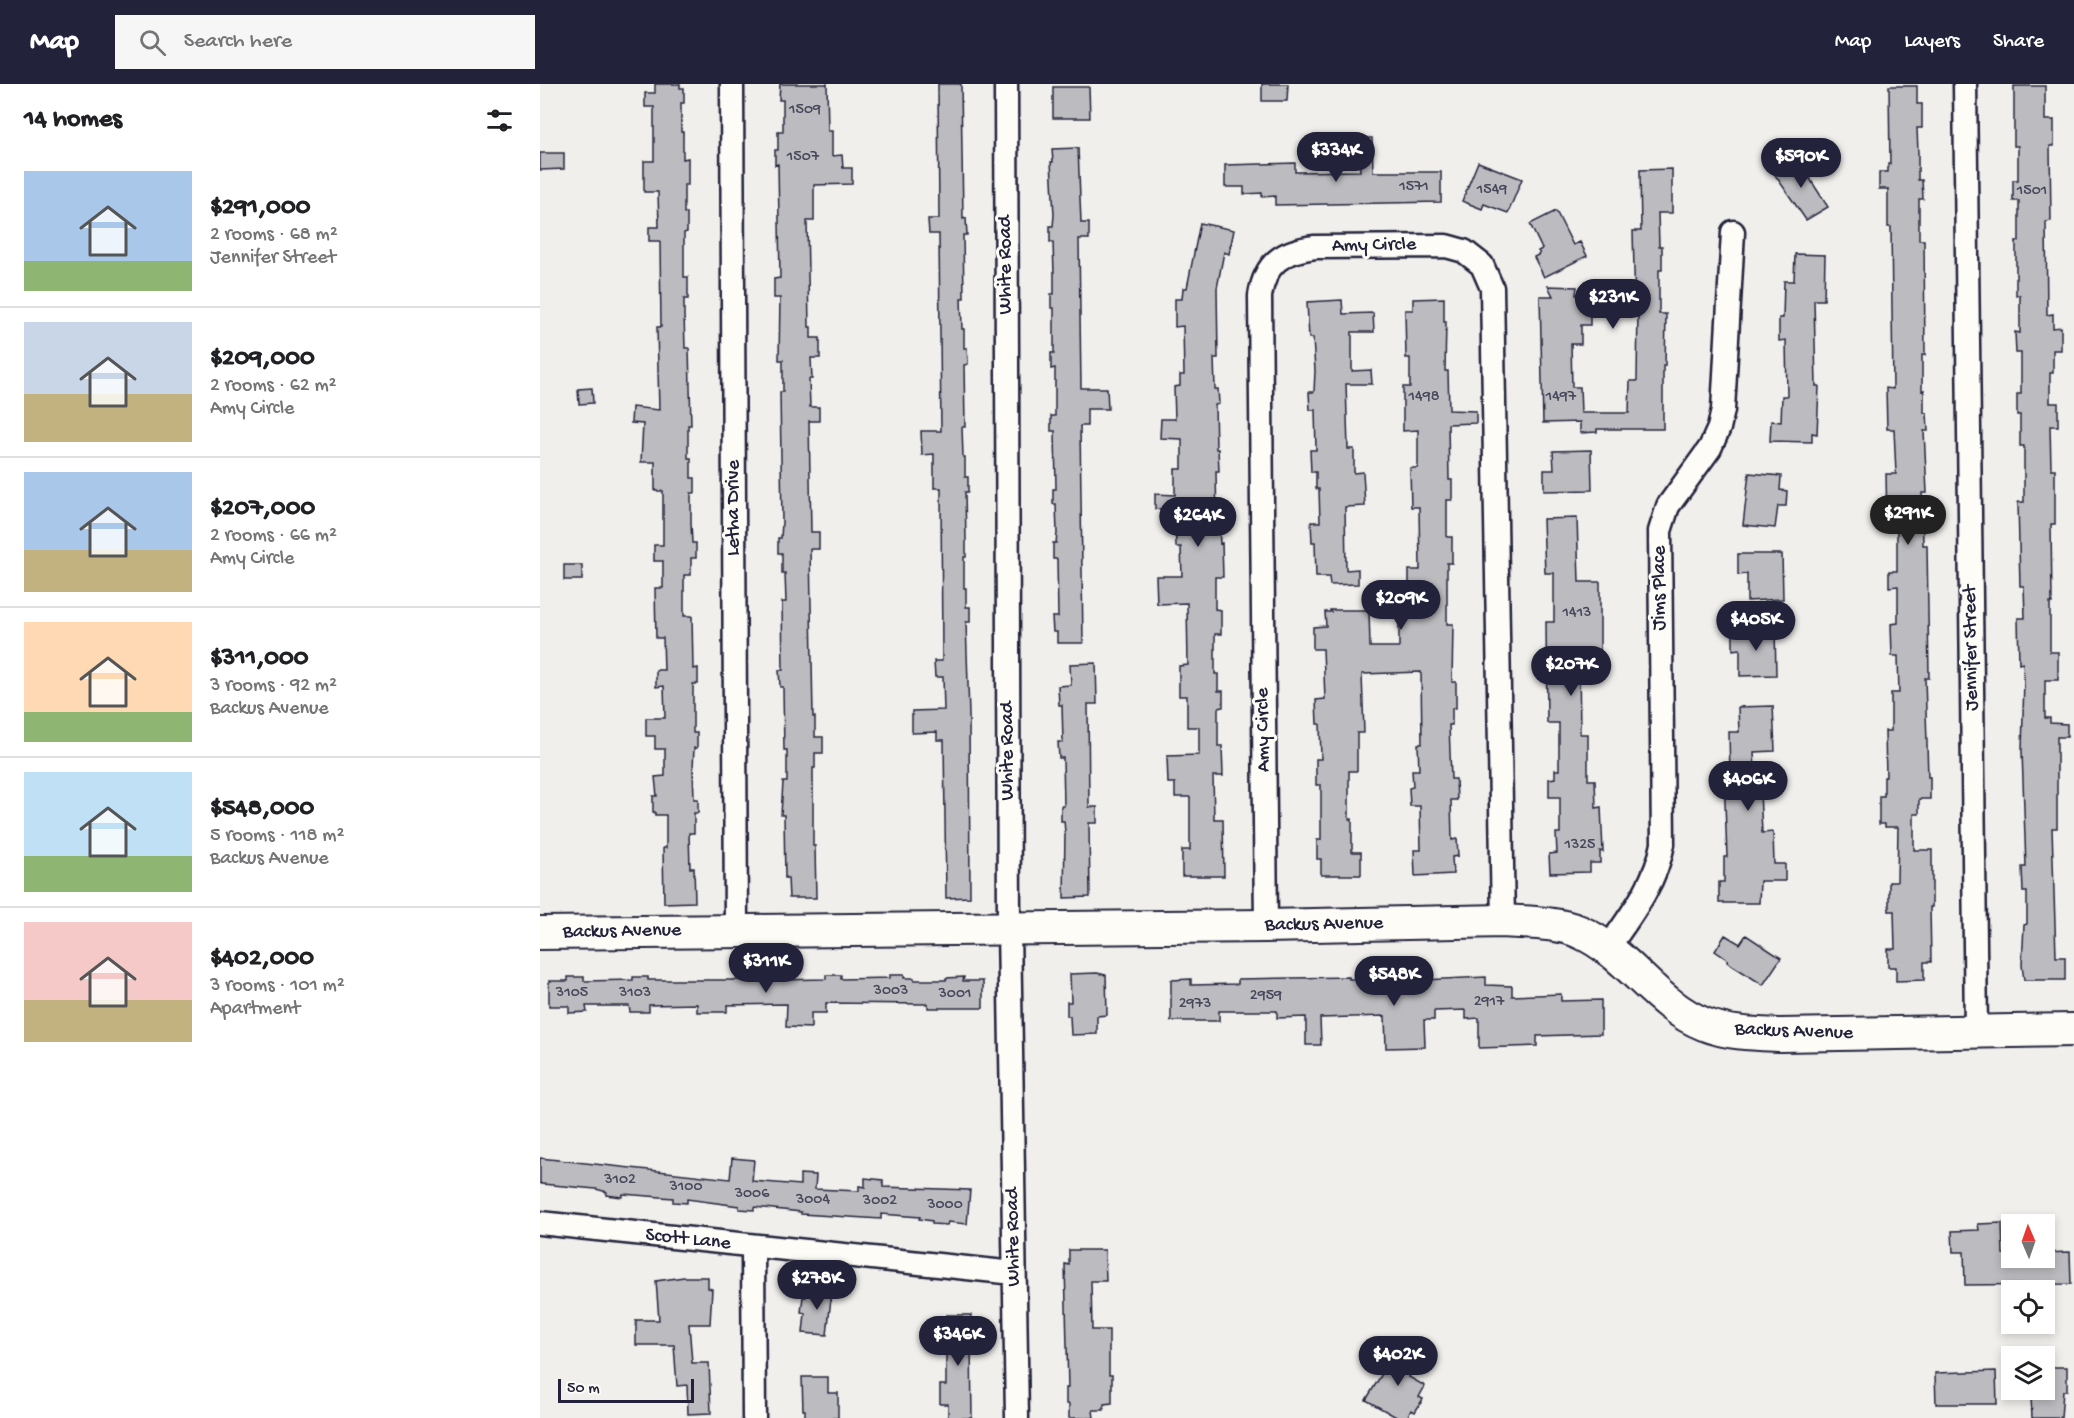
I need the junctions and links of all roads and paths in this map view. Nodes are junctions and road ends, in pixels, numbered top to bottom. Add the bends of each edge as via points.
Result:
1 (732, 84) edge
2 (1006, 84) edge
3 (1965, 84) edge
4 (1733, 232) dead end
5 (1503, 921) junction
6 (1266, 926) junction
7 (1009, 928) junction
8 (736, 931) junction
9 (540, 933) edge
10 (1608, 948) junction
11 (2074, 1030) edge
12 (1976, 1031) junction
13 (540, 1223) edge
14 (753, 1247) junction
15 (1014, 1273) junction
16 (754, 1418) edge
17 (1017, 1418) edge

1 - 8 street, Letha Drive
2 - 7 street, White Road
3 - 12 street, Jennifer Street
4 - 10 street, Jims Place via 1726,390 1721,419 1710,448 1668,506 1660,531 1663,843 1660,862 1641,900
5 - 6 street, Backus Avenue
5 - 6 street, Amy Circle via 1492,288 1482,265 1464,251 1446,246 1315,247 1297,249 1270,266 1262,279 1260,296
5 - 10 street, Backus Avenue via 1578,931
6 - 7 street, Backus Avenue
7 - 8 street, Backus Avenue
7 - 15 street, White Road
8 - 9 street, Backus Avenue
10 - 12 street, Backus Avenue via 1672,1005 1703,1024 1737,1033
11 - 12 street, Backus Avenue
13 - 14 street, Scott Lane
14 - 15 street, Scott Lane
14 - 16 street
15 - 17 street, White Road

